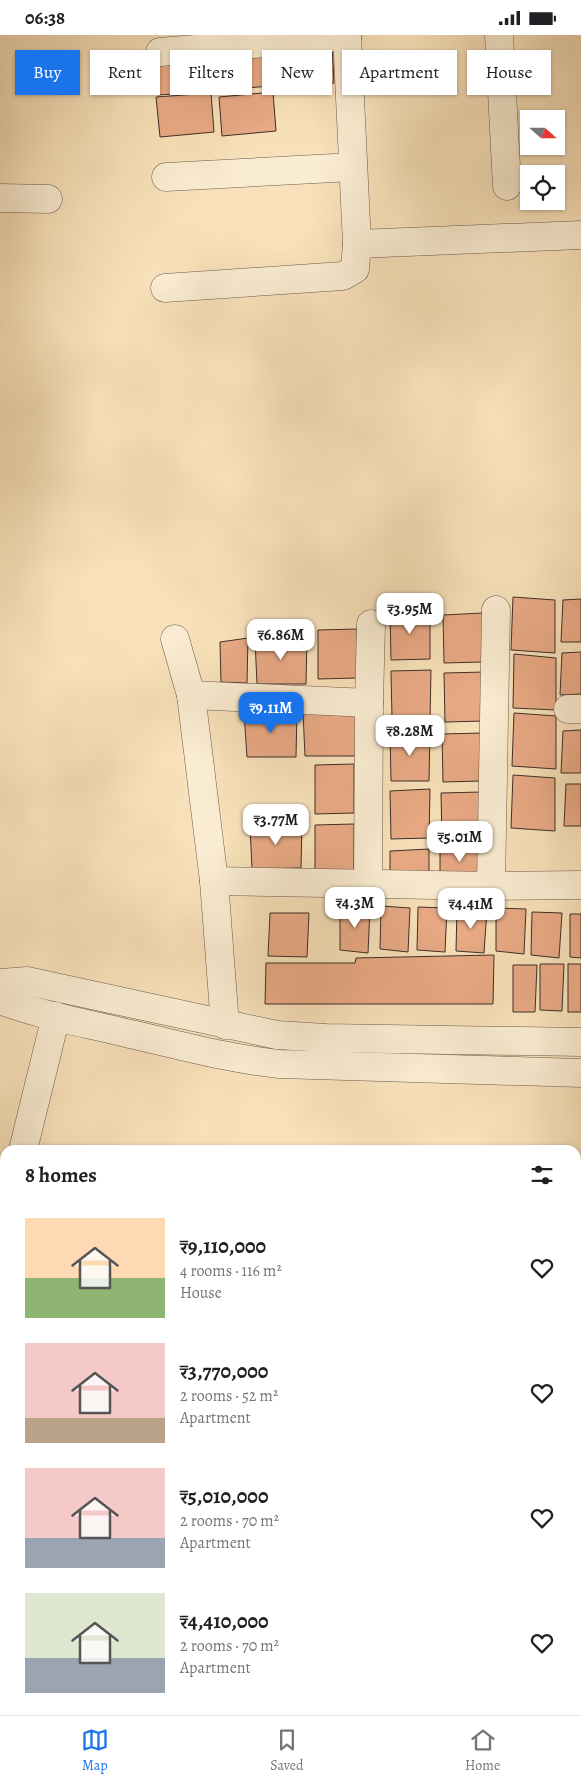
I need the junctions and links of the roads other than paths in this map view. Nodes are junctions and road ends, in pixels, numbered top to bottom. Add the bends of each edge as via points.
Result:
1 (347, 35) edge
2 (499, 35) edge
3 (160, 52) dead end
4 (353, 167) junction
5 (166, 177) dead end
6 (506, 186) dead end
7 (0, 198) edge
8 (48, 199) dead end
9 (581, 235) edge
10 (357, 244) junction
11 (165, 287) dead end
12 (496, 610) dead end
13 (371, 624) dead end
14 (175, 639) dead end
15 (191, 695) junction
16 (369, 703) junction
17 (214, 881) junction
18 (368, 885) junction
19 (581, 885) edge
20 (491, 886) junction
21 (0, 983) edge
22 (0, 1000) edge
23 (56, 1016) junction
24 (225, 1025) junction
25 (581, 1042) edge
26 (581, 1073) edge
27 (24, 1145) edge

1 - 3 street
1 - 4 street
2 - 6 street
4 - 5 street
4 - 10 street
7 - 8 street
9 - 10 street
10 - 11 street via 355,269 343,276
12 - 20 street
13 - 16 street
14 - 15 street
15 - 16 street
15 - 17 street
16 - 18 street
17 - 18 street
17 - 24 street
18 - 20 street
19 - 20 street
21 - 24 street via 27,981
22 - 23 street
23 - 26 street via 247,1061
23 - 27 street
24 - 25 street via 306,1037

